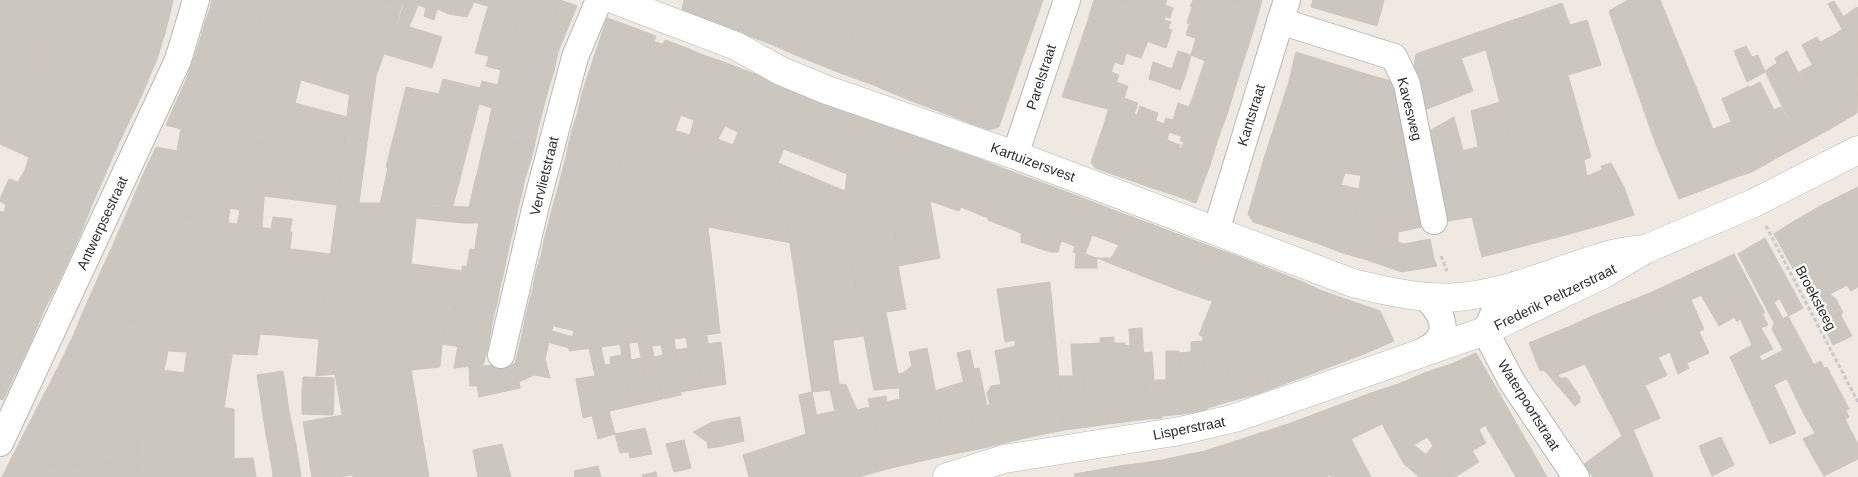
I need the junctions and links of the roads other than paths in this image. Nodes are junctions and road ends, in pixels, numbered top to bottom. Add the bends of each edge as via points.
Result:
1 (196, 0) edge
2 (599, 0) edge
3 (616, 0) edge
4 (1067, 0) edge
5 (1284, 11) edge
6 (1858, 150) edge
7 (1015, 154) junction
8 (1434, 221) dead end
9 (1216, 231) junction
10 (1646, 249) junction
11 (1516, 285) junction
12 (1424, 296) junction
13 (1458, 297) joint
14 (1485, 331) junction
15 (1424, 351) junction
16 (501, 356) dead end
17 (0, 443) edge
18 (961, 475) edge
19 (1576, 477) edge

1 - 17 street, Antwerpsestraat via 178,60
2 - 16 street, Vervlietstraat via 574,57
3 - 7 street, Kartuizersvest via 736,46 781,71 827,90
4 - 7 street, Parelstraat
5 - 8 street, Kavesweg via 1394,57 1407,84
5 - 9 street, Kantstraat
6 - 10 street, Frederik Peltzerstraat via 1754,203
7 - 9 street, Kartuizersvest
9 - 12 street, Kartuizersvest via 1353,283
10 - 11 street, Frederik Peltzerstraat via 1611,254
10 - 14 street, Frederik Peltzerstraat via 1604,274
11 - 13 street, Frederik Peltzerstraat
11 - 14 street, Frederik Peltzerstraat via 1502,297
12 - 13 street, Kartuizersvest
12 - 15 street, Lisperstraat via 1435,305 1442,328 1438,340
14 - 15 street, Lisperstraat
14 - 19 street, Waterpoortstraat via 1512,382
15 - 18 street, Lisperstraat via 1235,418 1180,431 1004,459

